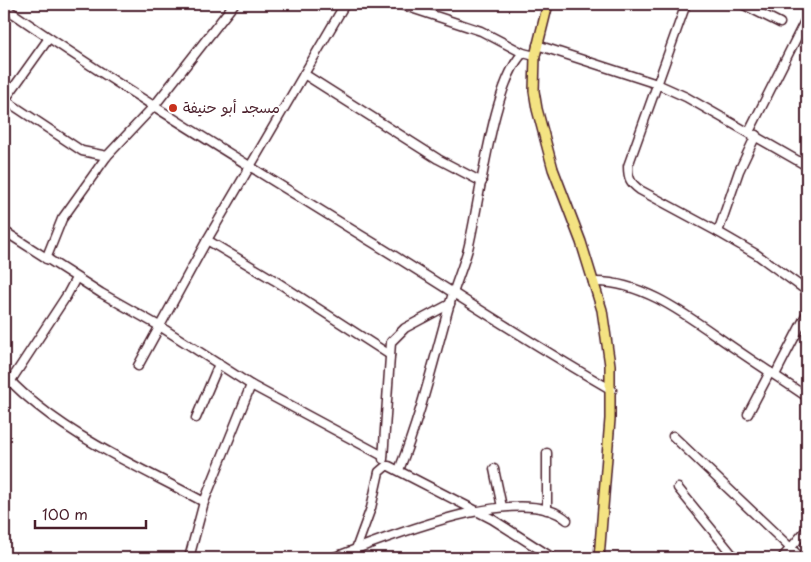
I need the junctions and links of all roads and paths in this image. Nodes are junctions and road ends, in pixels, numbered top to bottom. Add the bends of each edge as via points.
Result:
1 (234, 4) edge
2 (345, 4) edge
3 (399, 4) edge
4 (548, 4) edge
5 (686, 4) edge
6 (742, 4) edge
7 (4, 7) edge
8 (807, 17) edge
9 (780, 23) dead end
10 (50, 38) junction
11 (537, 45) junction
12 (523, 53) junction
13 (535, 56) junction
14 (304, 74) junction
15 (657, 84) junction
16 (4, 100) edge
17 (155, 105) junction
18 (753, 133) junction
19 (107, 156) junction
20 (807, 166) edge
21 (251, 167) junction
22 (482, 182) junction
23 (4, 231) edge
24 (718, 232) junction
25 (207, 240) junction
26 (46, 259) junction
27 (76, 278) junction
28 (593, 282) junction
29 (807, 291) edge
30 (454, 292) junction
31 (450, 304) junction
32 (807, 313) edge
33 (161, 327) junction
34 (390, 355) junction
35 (219, 364) junction
36 (138, 366) dead end
37 (4, 373) edge
38 (772, 374) junction
39 (10, 382) junction
40 (251, 385) junction
41 (612, 390) junction
42 (807, 397) edge
43 (748, 414) dead end
44 (196, 418) dead end
45 (673, 436) dead end
46 (547, 453) dead end
47 (383, 456) junction
48 (386, 466) junction
49 (494, 469) dead end
50 (399, 470) junction
51 (678, 488) dead end
52 (204, 502) junction
53 (502, 507) junction
54 (474, 510) junction
55 (547, 510) junction
56 (567, 520) dead end
57 (807, 529) edge
58 (356, 549) junction
59 (791, 549) junction
60 (189, 558) edge
61 (332, 558) edge
62 (355, 558) edge
63 (553, 558) edge
64 (600, 558) edge
65 (735, 558) edge
66 (782, 558) edge
67 (801, 558) edge

1 - 17 street
2 - 14 street
3 - 12 street via 481,31
4 - 11 main road
5 - 15 street
6 - 9 street
7 - 10 street
8 - 18 street
10 - 16 street
10 - 17 street
11 - 13 main road
11 - 15 street
12 - 13 street
12 - 22 street via 514,64 496,116
13 - 28 main road via 534,91 543,132
14 - 21 street
14 - 22 street via 438,159
15 - 18 street
15 - 24 street via 628,166 629,180 640,190
16 - 19 street via 82,151
17 - 19 street
17 - 21 street
18 - 20 street
18 - 24 street
19 - 26 street via 62,219
21 - 25 street
21 - 30 street
22 - 30 street via 468,250
23 - 26 street
24 - 29 street via 756,254
25 - 33 street
25 - 34 street
26 - 27 street
27 - 33 street
27 - 39 street
28 - 38 street via 618,284 648,294 707,329
28 - 41 main road via 602,310
30 - 31 street
30 - 41 street
31 - 34 street via 396,335 391,342
31 - 50 street via 422,404
32 - 38 street
33 - 35 street
33 - 36 street
34 - 47 street
35 - 40 street
35 - 44 street
37 - 39 street
38 - 42 street
38 - 43 street
39 - 52 street via 64,426 114,456
40 - 47 street
40 - 52 street
41 - 64 main road
45 - 59 street
46 - 55 street
47 - 48 street
48 - 50 street
48 - 58 street via 379,472 371,508
49 - 53 street
50 - 54 street
51 - 65 street
52 - 60 street
53 - 54 street
53 - 55 street
54 - 58 street
54 - 63 street
55 - 56 street
57 - 59 street
58 - 61 street
58 - 62 street
59 - 66 street
59 - 67 street

